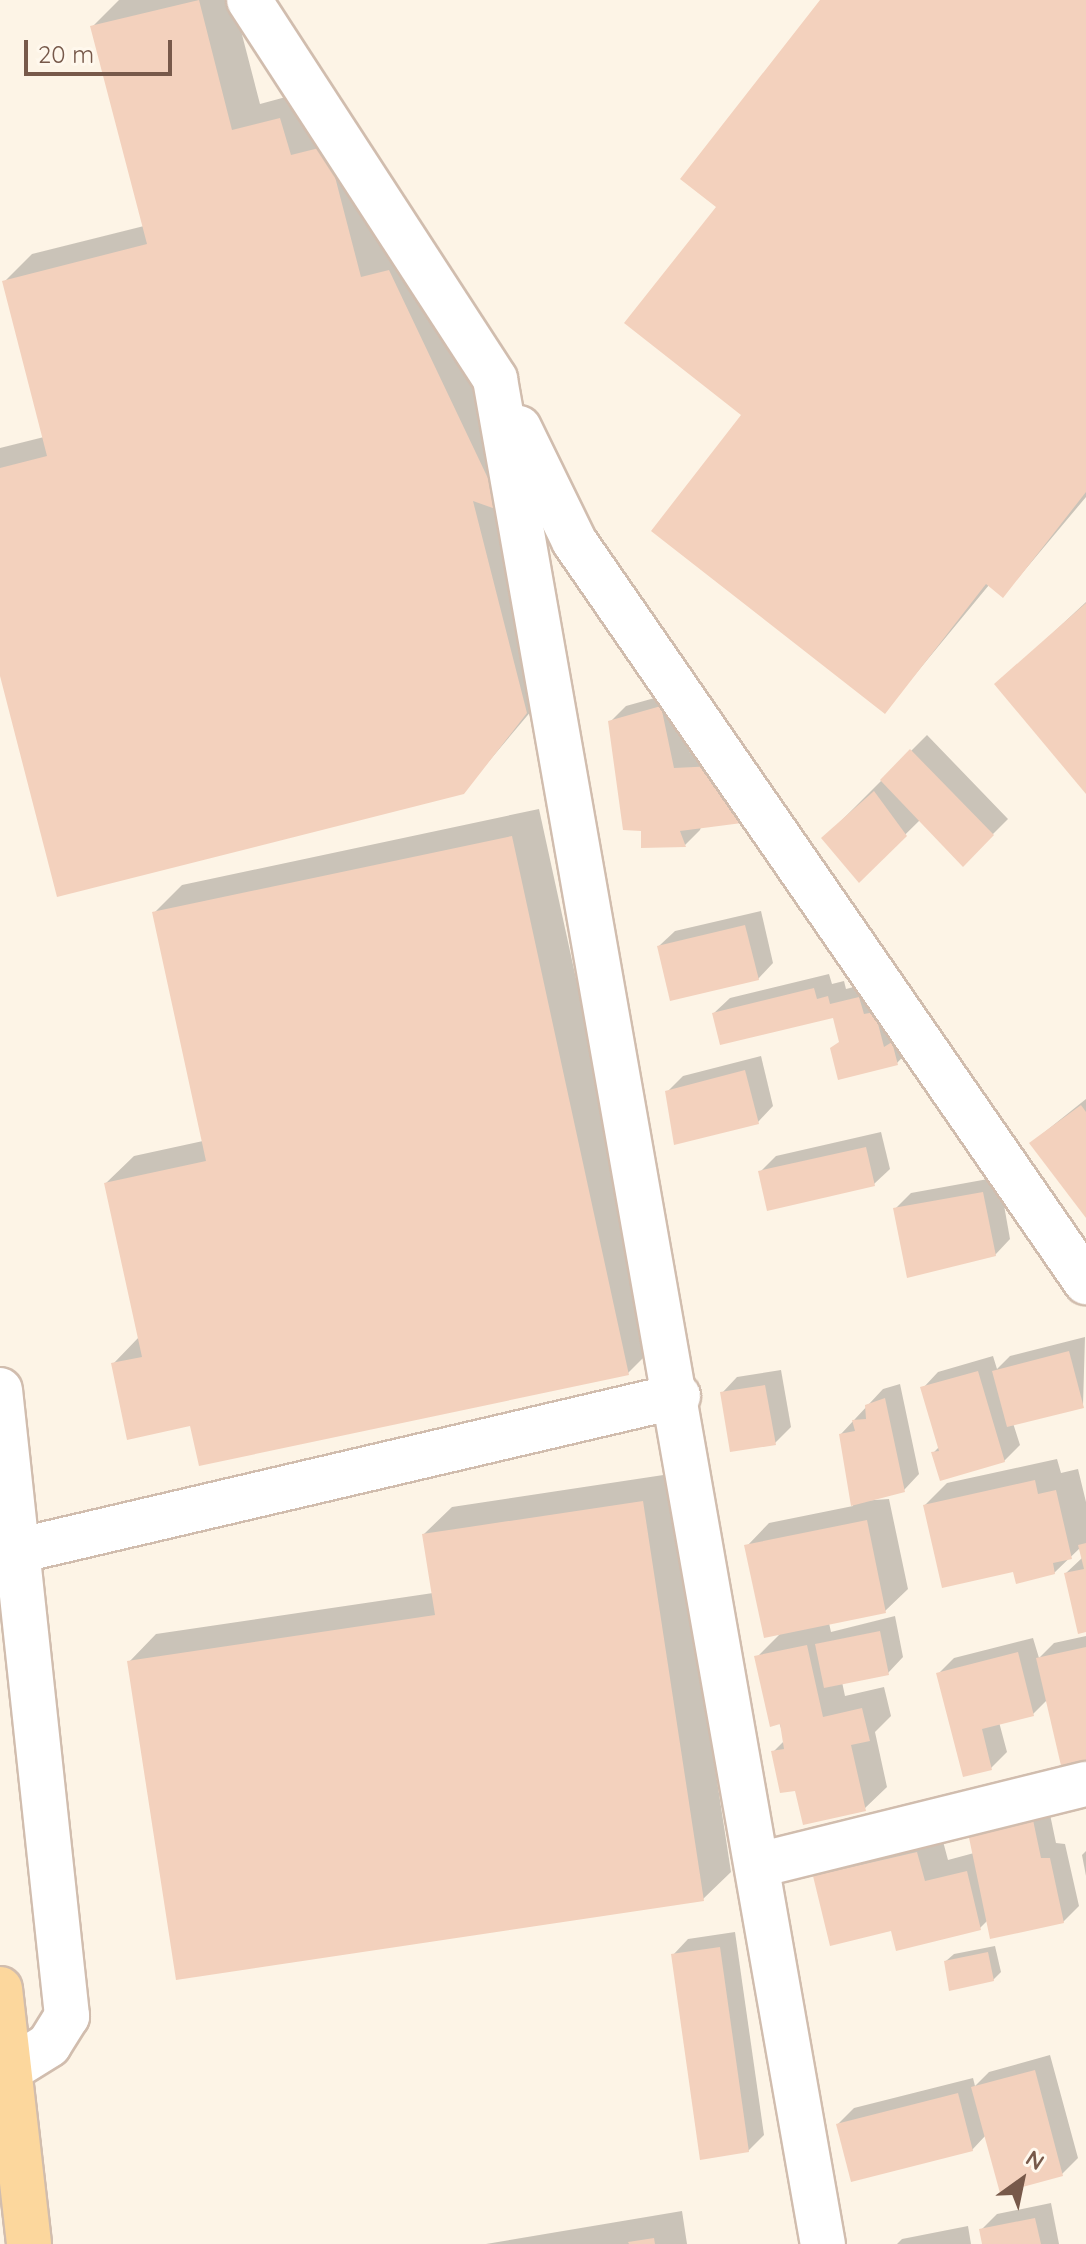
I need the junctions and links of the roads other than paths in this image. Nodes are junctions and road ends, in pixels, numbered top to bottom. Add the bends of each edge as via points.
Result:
1 (249, 0) edge
2 (495, 379) junction
3 (1086, 1282) edge
4 (0, 1390) edge
5 (678, 1396) junction
6 (17, 1551) junction
7 (1086, 1784) edge
8 (758, 1865) junction
9 (0, 1989) edge
10 (9, 2070) junction
11 (29, 2244) edge
12 (823, 2244) edge

1 - 2 street
2 - 3 street via 574,541
2 - 5 street
4 - 6 street
5 - 6 street
5 - 8 street
6 - 10 street via 67,2016 49,2045
7 - 8 street
8 - 12 street
9 - 10 main road
10 - 11 main road

